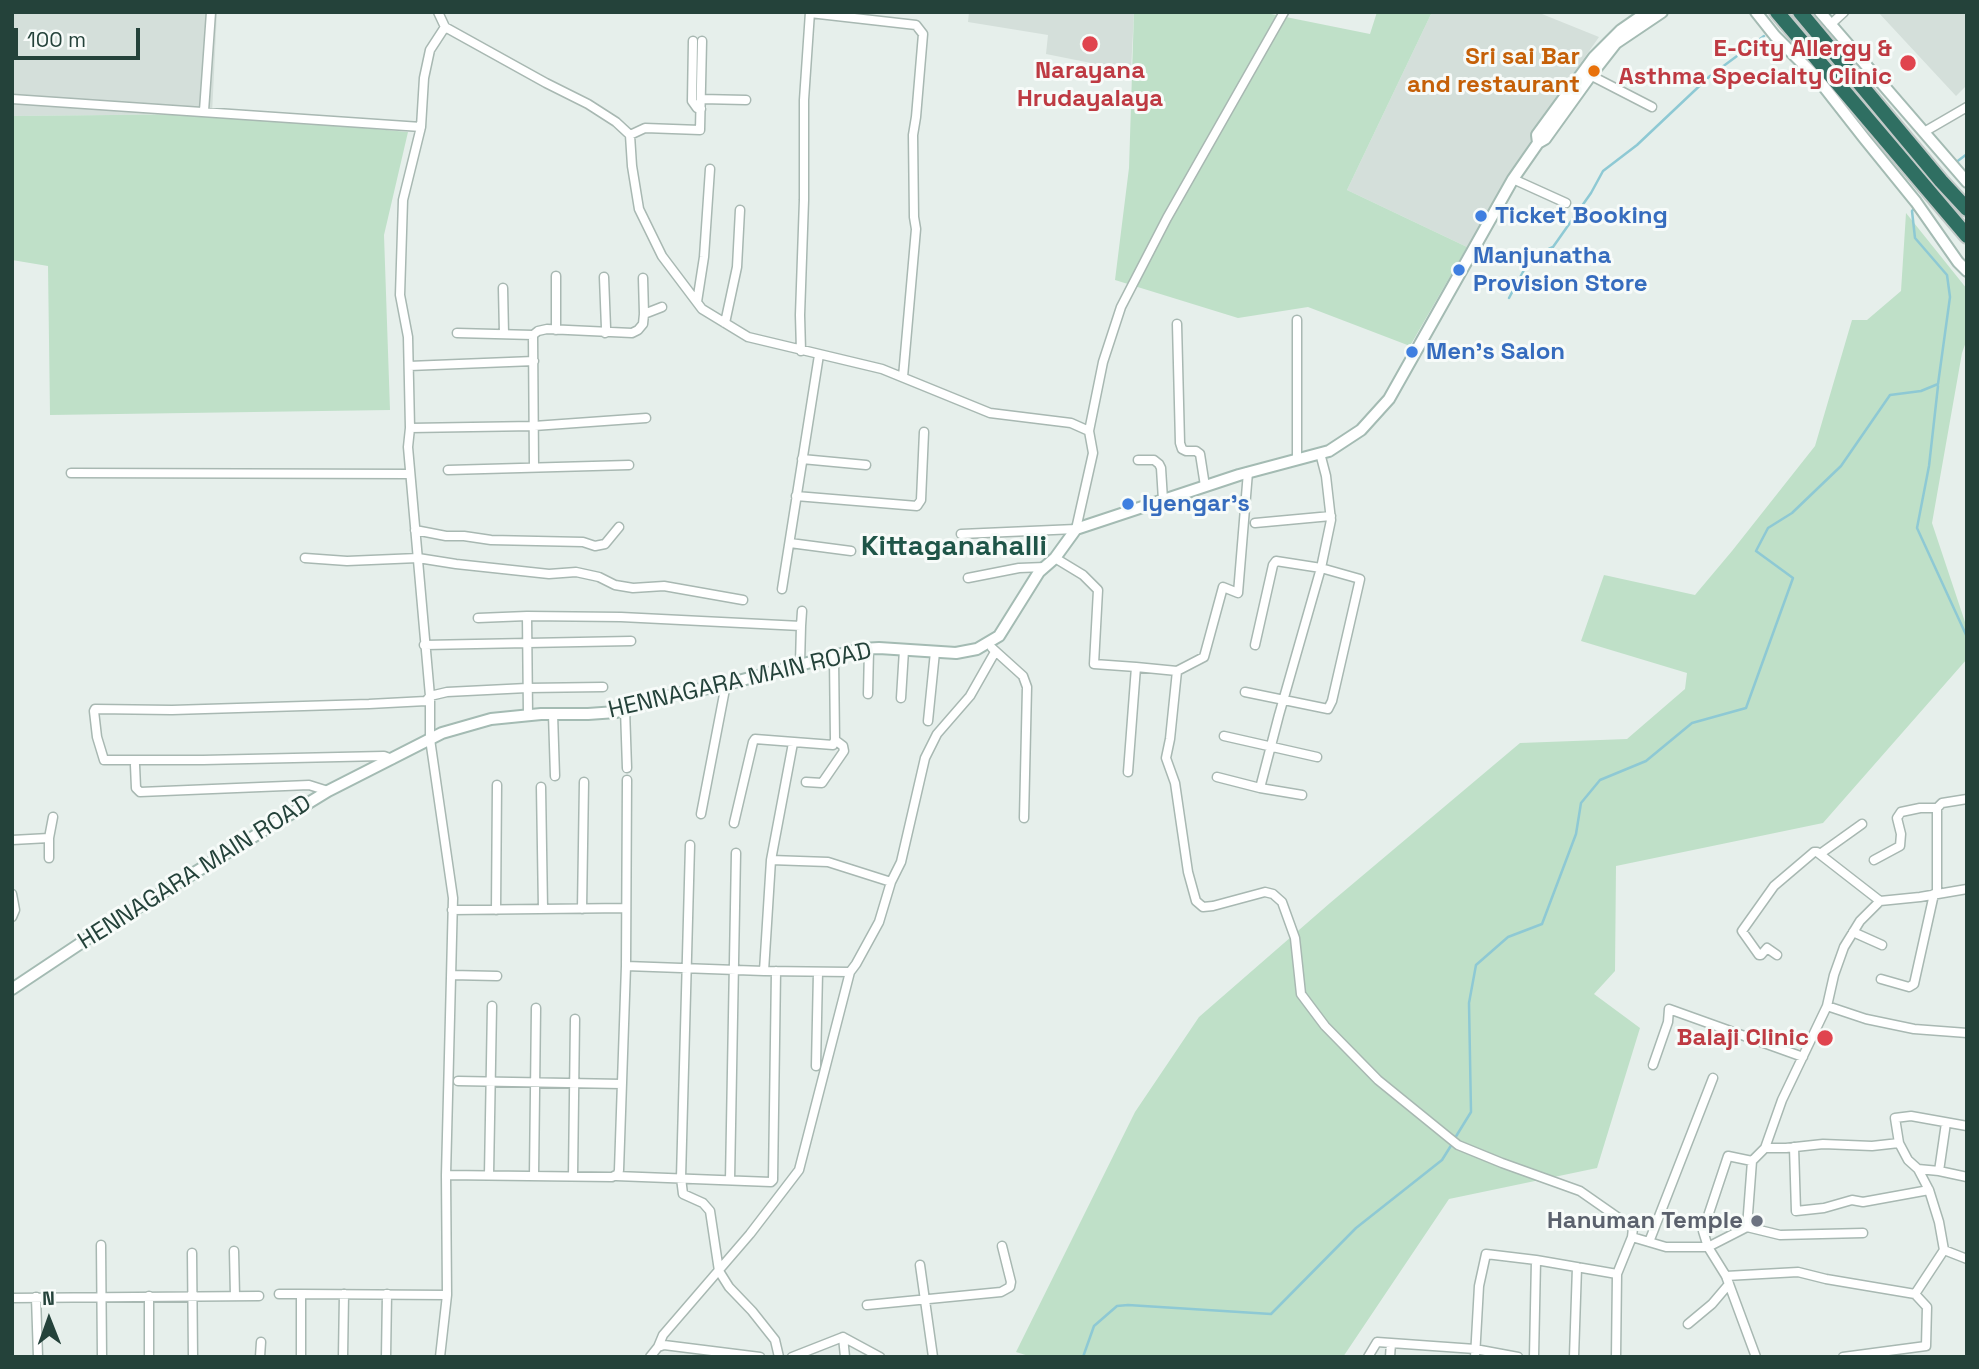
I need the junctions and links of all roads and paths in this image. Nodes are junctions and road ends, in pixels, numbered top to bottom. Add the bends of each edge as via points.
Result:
1 (211, 12) edge
2 (438, 12) edge
3 (1284, 12) edge
4 (1647, 12) edge
5 (1662, 12) edge
6 (1756, 12) edge
7 (1777, 12) edge
8 (1800, 12) edge
9 (1820, 12) edge
10 (1844, 12) edge
11 (810, 13) edge
12 (1830, 25) junction
13 (445, 27) junction
14 (1587, 73) junction
15 (12, 99) edge
16 (701, 99) junction
17 (746, 100) dead end
18 (1652, 107) dead end
19 (1967, 107) edge
20 (701, 109) junction
21 (204, 111) junction
22 (421, 127) junction
23 (1924, 132) junction
24 (630, 135) junction
25 (710, 169) dead end
26 (1513, 179) junction
27 (1967, 183) edge
28 (1566, 204) dead end
29 (1967, 209) edge
30 (740, 210) dead end
31 (1967, 236) edge
32 (1967, 271) edge
33 (556, 276) dead end
34 (604, 277) dead end
35 (643, 278) dead end
36 (503, 288) dead end
37 (698, 302) junction
38 (662, 307) dead end
39 (644, 314) junction
40 (1297, 320) dead end
41 (725, 323) junction
42 (1177, 324) dead end
43 (556, 330) junction
44 (457, 333) dead end
45 (605, 333) junction
46 (504, 334) junction
47 (533, 335) junction
48 (801, 351) junction
49 (819, 355) junction
50 (534, 361) junction
51 (409, 366) junction
52 (903, 377) junction
53 (646, 418) dead end
54 (534, 426) junction
55 (410, 428) junction
56 (1089, 431) junction
57 (924, 432) dead end
58 (1320, 453) junction
59 (802, 459) junction
60 (1297, 459) junction
61 (1138, 460) dead end
62 (629, 465) dead end
63 (866, 465) dead end
64 (534, 467) junction
65 (448, 470) dead end
66 (1248, 472) junction
67 (71, 473) dead end
68 (410, 474) junction
69 (1205, 486) junction
70 (796, 496) junction
71 (1163, 500) junction
72 (1331, 516) junction
73 (1255, 523) dead end
74 (619, 527) dead end
75 (1076, 529) junction
76 (415, 530) junction
77 (961, 534) dead end
78 (790, 542) junction
79 (851, 551) dead end
80 (304, 558) dead end
81 (418, 558) junction
82 (1055, 558) junction
83 (1045, 566) junction
84 (1321, 568) junction
85 (968, 578) dead end
86 (782, 590) dead end
87 (743, 600) dead end
88 (802, 611) dead end
89 (527, 616) junction
90 (478, 618) dead end
91 (801, 625) junction
92 (631, 641) dead end
93 (527, 643) junction
94 (424, 645) junction
95 (1255, 645) dead end
96 (991, 648) junction
97 (869, 649) junction
98 (904, 650) junction
99 (935, 652) junction
100 (834, 658) junction
101 (800, 664) junction
102 (1136, 667) junction
103 (1177, 671) junction
104 (726, 684) junction
105 (603, 687) dead end
106 (527, 688) junction
107 (1245, 692) dead end
108 (868, 694) dead end
109 (430, 696) junction
110 (901, 698) dead end
111 (1284, 701) junction
112 (625, 709) junction
113 (553, 714) junction
114 (528, 715) junction
115 (928, 721) dead end
116 (1224, 736) dead end
117 (430, 739) junction
118 (835, 740) junction
119 (793, 743) junction
120 (1271, 746) junction
121 (1317, 758) dead end
122 (391, 759) junction
123 (135, 765) dead end
124 (627, 768) dead end
125 (1128, 772) dead end
126 (555, 776) dead end
127 (1217, 778) dead end
128 (626, 780) dead end
129 (584, 782) dead end
130 (806, 782) dead end
131 (497, 785) dead end
132 (541, 787) dead end
133 (1260, 788) junction
134 (328, 791) junction
135 (1302, 795) dead end
136 (1967, 799) edge
137 (1937, 808) junction
138 (701, 814) dead end
139 (53, 817) dead end
140 (1024, 818) dead end
141 (734, 823) dead end
142 (1861, 824) dead end
143 (49, 838) junction
144 (12, 840) edge
145 (690, 845) dead end
146 (736, 853) dead end
147 (1820, 854) junction
148 (48, 858) dead end
149 (771, 860) junction
150 (1874, 860) dead end
151 (891, 882) junction
152 (1967, 889) edge
153 (12, 894) edge
154 (1936, 894) junction
155 (1880, 901) junction
156 (626, 908) junction
157 (542, 909) junction
158 (582, 909) junction
159 (452, 910) junction
160 (496, 910) junction
161 (12, 916) edge
162 (1853, 932) junction
163 (1882, 945) dead end
164 (1777, 955) dead end
165 (625, 966) junction
166 (687, 968) junction
167 (734, 969) junction
168 (764, 971) junction
169 (776, 971) junction
170 (818, 972) junction
171 (850, 972) junction
172 (451, 975) junction
173 (496, 976) dead end
174 (1881, 979) dead end
175 (12, 989) edge
176 (492, 1006) dead end
177 (1827, 1006) junction
178 (536, 1008) dead end
179 (575, 1019) dead end
180 (1967, 1033) edge
181 (1803, 1057) junction
182 (1653, 1065) dead end
183 (816, 1066) dead end
184 (1713, 1078) dead end
185 (458, 1081) dead end
186 (491, 1082) junction
187 (535, 1083) junction
188 (574, 1083) junction
189 (622, 1084) junction
190 (1947, 1123) junction
191 (1967, 1126) edge
192 (1899, 1143) junction
193 (1794, 1147) junction
194 (1765, 1148) junction
195 (1752, 1161) junction
196 (1918, 1169) junction
197 (1940, 1171) junction
198 (446, 1175) junction
199 (489, 1175) junction
200 (534, 1176) junction
201 (573, 1176) junction
202 (615, 1176) junction
203 (1967, 1177) edge
204 (681, 1178) junction
205 (730, 1180) junction
206 (1929, 1191) junction
207 (1747, 1227) junction
208 (1863, 1233) dead end
209 (1632, 1237) junction
210 (1649, 1242) junction
211 (101, 1245) dead end
212 (1002, 1246) dead end
213 (1708, 1247) junction
214 (1944, 1250) junction
215 (234, 1251) dead end
216 (192, 1253) dead end
217 (1967, 1259) edge
218 (1536, 1260) junction
219 (920, 1265) dead end
220 (1577, 1267) junction
221 (719, 1271) junction
222 (1617, 1274) junction
223 (1728, 1280) junction
224 (279, 1294) dead end
225 (301, 1294) junction
226 (344, 1294) junction
227 (387, 1294) junction
228 (1915, 1294) junction
229 (447, 1295) junction
230 (149, 1296) junction
231 (193, 1296) junction
232 (235, 1296) junction
233 (259, 1296) dead end
234 (36, 1297) junction
235 (101, 1297) junction
236 (12, 1298) edge
237 (925, 1300) junction
238 (867, 1305) dead end
239 (1688, 1324) dead end
240 (843, 1338) junction
241 (261, 1342) dead end
242 (1391, 1343) junction
243 (658, 1347) junction
244 (687, 1347) junction
245 (1431, 1347) junction
246 (1475, 1353) edge
247 (736, 1355) edge
248 (1871, 1355) edge
249 (38, 1357) edge
250 (102, 1357) edge
251 (149, 1357) edge
252 (193, 1357) edge
253 (260, 1357) edge
254 (301, 1357) edge
255 (343, 1357) edge
256 (386, 1357) edge
257 (440, 1357) edge
258 (650, 1357) edge
259 (686, 1357) edge
260 (760, 1357) edge
261 (779, 1357) edge
262 (792, 1357) edge
263 (845, 1357) edge
264 (880, 1357) edge
265 (933, 1357) edge
266 (1368, 1357) edge
267 (1390, 1357) edge
268 (1430, 1357) edge
269 (1517, 1357) edge
270 (1534, 1357) edge
271 (1574, 1357) edge
272 (1616, 1357) edge
273 (1756, 1357) edge
274 (1843, 1357) edge

1 - 21 street
2 - 13 street
3 - 56 street via 1121,307 1103,362
4 - 14 street via 1609,41
5 - 14 street via 1622,38
6 - 32 street via 1818,78
7 - 31 highway
8 - 29 highway
9 - 12 street
10 - 12 street
11 - 48 street via 804,100
11 - 52 street via 916,26 923,34 913,135 916,229
12 - 23 street
13 - 22 street via 430,50
13 - 24 street via 587,104
14 - 18 street
14 - 26 street
15 - 21 street
16 - 17 street
16 - 20 street
16 - 20 street via 698,41 692,102
19 - 23 street
20 - 24 street via 700,130 645,128
21 - 22 street
22 - 51 street via 403,200 400,295
23 - 27 street
24 - 37 street via 639,209 662,256
25 - 37 street
26 - 28 street
26 - 58 street via 1389,399 1361,430
30 - 41 street via 737,267
33 - 43 street
34 - 45 street
35 - 39 street
36 - 46 street
37 - 41 street
38 - 39 street
39 - 45 street via 643,324 632,333
40 - 60 street
41 - 48 street via 748,337
42 - 69 street via 1180,443 1182,449 1200,454
43 - 45 street
43 - 47 street
44 - 46 street
46 - 47 street
47 - 50 street
48 - 49 street
49 - 52 street
49 - 59 street
50 - 51 street
50 - 54 street
51 - 55 street
52 - 56 street via 990,413 1071,423
53 - 54 street
54 - 55 street
54 - 64 street
55 - 68 street
56 - 75 street via 1093,453
57 - 70 street via 917,506
58 - 60 street
58 - 72 street
59 - 63 street
59 - 70 street
60 - 66 street
61 - 71 street via 1159,464
62 - 64 street
64 - 65 street
66 - 69 street
66 - 103 street via 1238,593 1223,587 1205,657
67 - 68 street
68 - 76 street
69 - 71 street
70 - 78 street
71 - 75 street
72 - 73 street
72 - 84 street
74 - 76 street via 605,544 594,546
75 - 77 street
75 - 82 street
76 - 81 street
78 - 79 street
78 - 86 street
80 - 81 street
81 - 87 street via 549,574 576,572 615,585 664,586
81 - 94 street
82 - 83 street
82 - 102 street via 1098,590 1094,664
83 - 85 street
83 - 96 street
84 - 95 street via 1276,561
84 - 111 street
84 - 111 street via 1360,579 1332,701 1328,709
88 - 91 street
89 - 90 street
89 - 91 street
89 - 93 street
91 - 101 street
92 - 93 street
93 - 94 street
93 - 106 street
94 - 109 street
96 - 99 street, HENNAGARA MAIN ROAD
96 - 140 street via 1023,676 1027,687
96 - 151 street via 970,696 937,734 925,758 901,862
97 - 98 street, HENNAGARA MAIN ROAD
97 - 100 street, HENNAGARA MAIN ROAD
97 - 108 street
98 - 99 street, HENNAGARA MAIN ROAD
98 - 110 street
99 - 115 street
100 - 101 street, HENNAGARA MAIN ROAD
100 - 118 street
101 - 104 street, HENNAGARA MAIN ROAD
102 - 103 street
102 - 125 street
103 - 209 street via 1166,758 1175,783 1196,901 1203,907 1273,894 1282,902 1295,938 1301,995 1378,1080 1458,1144 1580,1191 1633,1228
104 - 112 street, HENNAGARA MAIN ROAD
104 - 138 street
105 - 106 street
106 - 109 street
106 - 114 street
107 - 111 street
109 - 117 street
109 - 122 street via 426,701 369,704 94,711 104,760
111 - 120 street
112 - 113 street, HENNAGARA MAIN ROAD
112 - 124 street
113 - 114 street, HENNAGARA MAIN ROAD
113 - 126 street
114 - 117 street, HENNAGARA MAIN ROAD via 491,719
116 - 120 street
117 - 122 street, HENNAGARA MAIN ROAD
117 - 159 street
118 - 119 street via 833,745
118 - 130 street via 844,751 822,783
119 - 141 street via 758,738 752,742
119 - 149 street
120 - 121 street
120 - 133 street
122 - 134 street, HENNAGARA MAIN ROAD
123 - 134 street via 136,788 141,792 309,785
127 - 133 street
128 - 156 street
129 - 158 street
131 - 160 street
132 - 157 street
133 - 135 street
134 - 175 street, HENNAGARA MAIN ROAD
136 - 137 street
137 - 150 street via 1901,812 1897,818 1900,846
137 - 154 street
139 - 143 street
142 - 147 street
143 - 144 street
143 - 148 street
145 - 166 street
146 - 167 street
147 - 155 street
147 - 164 street via 1814,852 1774,886 1742,932 1759,955 1767,948
149 - 151 street via 828,862
149 - 168 street
151 - 171 street via 879,922
152 - 154 street
153 - 161 street
154 - 155 street
154 - 174 street via 1914,984 1909,987
155 - 162 street
156 - 158 street
156 - 165 street
157 - 158 street
157 - 160 street
159 - 160 street
159 - 172 street
162 - 163 street
162 - 177 street via 1834,975
165 - 166 street
165 - 189 street
166 - 167 street
166 - 204 street
167 - 168 street
167 - 205 street
168 - 169 street
169 - 170 street
169 - 205 street via 773,1180
170 - 171 street
170 - 183 street
171 - 221 street via 799,1170
172 - 173 street
172 - 198 street
176 - 186 street
177 - 180 street via 1914,1029
177 - 181 street
178 - 187 street
179 - 188 street
181 - 182 street via 1669,1009
181 - 194 street
184 - 210 street
185 - 186 street
186 - 187 street
186 - 199 street
187 - 188 street
187 - 200 street
188 - 189 street
188 - 201 street
189 - 202 street via 619,1170
190 - 191 street
190 - 192 street via 1912,1116 1895,1118
190 - 197 street
192 - 193 street
192 - 196 street
193 - 194 street
193 - 206 street via 1796,1210
194 - 195 street
195 - 207 street
195 - 213 street via 1728,1156 1703,1231
196 - 197 street
196 - 206 street
197 - 203 street
198 - 199 street
198 - 229 street
199 - 200 street
200 - 201 street
201 - 202 street
202 - 204 street
204 - 205 street
204 - 221 street via 683,1194 710,1210
206 - 214 street
207 - 208 street via 1780,1235
207 - 213 street
209 - 210 street
209 - 222 street
210 - 213 street
211 - 235 street
212 - 237 street via 1010,1287 1001,1292
213 - 223 street
214 - 217 street
214 - 228 street
215 - 232 street
216 - 231 street
218 - 220 street
218 - 246 street via 1486,1254
218 - 270 street
219 - 237 street
220 - 222 street
220 - 271 street
221 - 243 street via 663,1335
221 - 261 street via 775,1340
222 - 272 street
223 - 228 street via 1798,1272
223 - 239 street via 1712,1304
223 - 273 street
224 - 225 street
225 - 226 street
225 - 254 street
226 - 227 street
226 - 255 street
227 - 229 street
227 - 256 street
228 - 248 street via 1927,1307 1926,1346
229 - 257 street
230 - 231 street
230 - 235 street
230 - 251 street
231 - 232 street
231 - 252 street
232 - 233 street
234 - 235 street
234 - 236 street
234 - 249 street
235 - 250 street
237 - 238 street
237 - 265 street
240 - 262 street
240 - 263 street
240 - 264 street
241 - 253 street
242 - 245 street
242 - 266 street via 1377,1342
242 - 267 street
243 - 244 street
243 - 258 street
244 - 247 street
244 - 259 street
245 - 246 street
245 - 268 street
246 - 269 street
247 - 260 street
248 - 274 street

